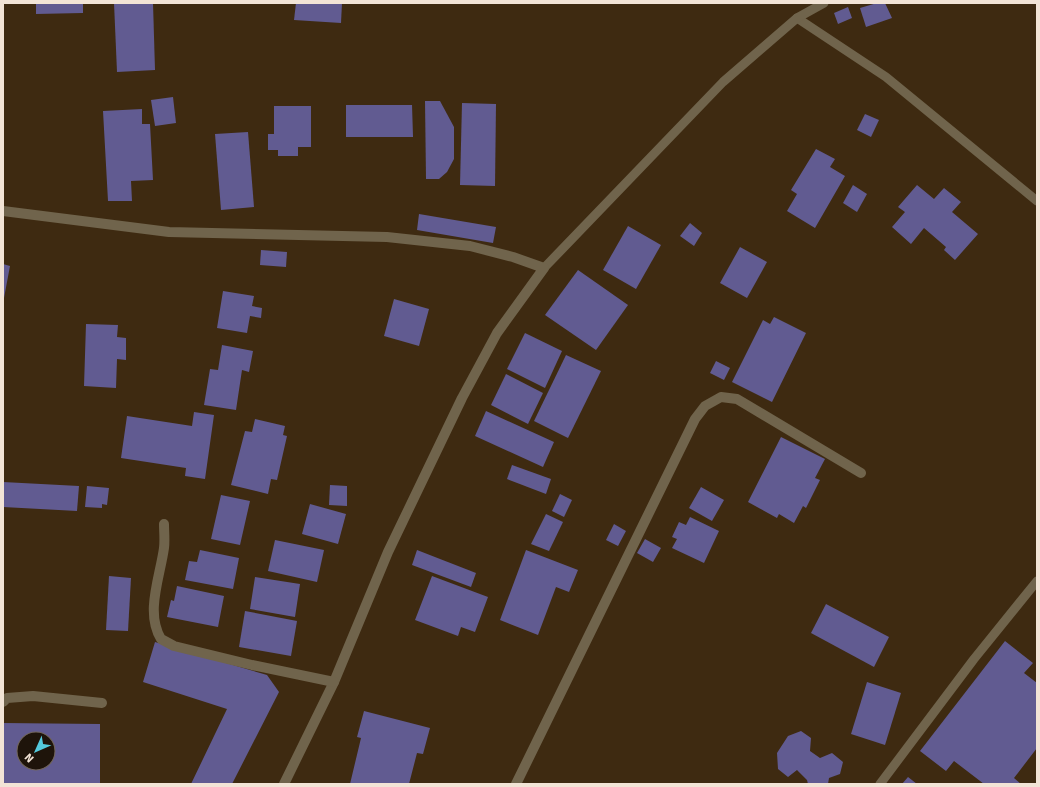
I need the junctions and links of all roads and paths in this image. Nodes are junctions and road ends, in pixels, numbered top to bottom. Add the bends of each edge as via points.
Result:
1 (824, 3) edge
2 (797, 18) junction
3 (1037, 201) edge
4 (3, 211) edge
5 (544, 268) junction
6 (861, 473) dead end
7 (164, 524) dead end
8 (1037, 581) edge
9 (334, 682) junction
10 (3, 702) edge
11 (102, 703) dead end
12 (284, 784) edge
13 (516, 784) edge
14 (880, 784) edge

1 - 2 lane
2 - 3 lane via 886,77
2 - 5 lane via 723,82
4 - 5 street via 169,232 386,237 470,246
5 - 9 street via 498,334 462,398 388,552
6 - 13 street via 737,399 721,397 705,406 695,419
7 - 9 street via 164,547 154,624 161,639 174,646 252,666
8 - 14 lane via 974,659
9 - 12 street
10 - 11 street via 7,698 33,696

